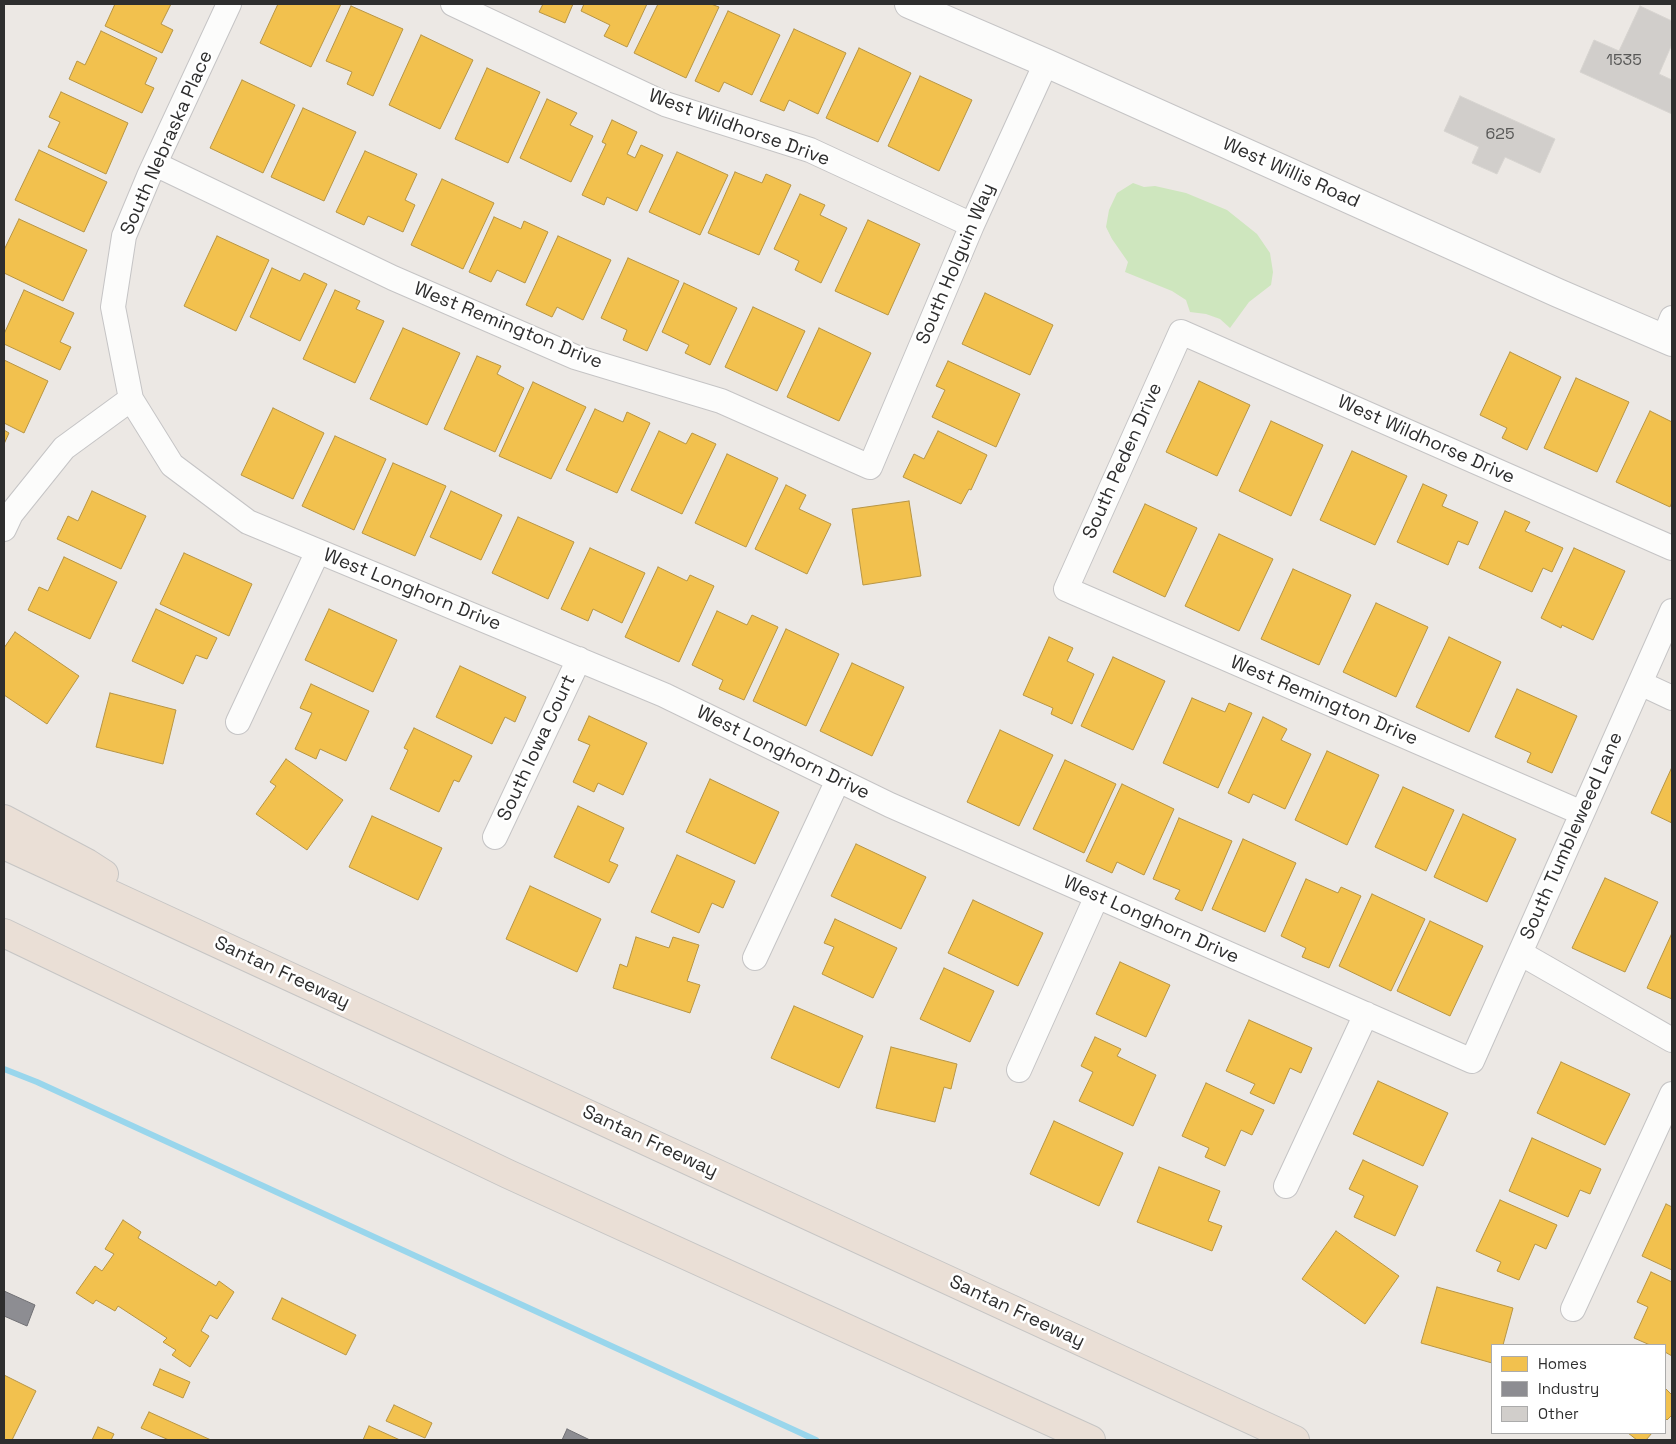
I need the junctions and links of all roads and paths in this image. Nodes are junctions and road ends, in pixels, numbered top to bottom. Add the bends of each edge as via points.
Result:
1 (230, 4) edge
2 (453, 4) edge
3 (909, 4) edge
4 (945, 11) edge
5 (1046, 62) junction
6 (155, 164) junction
7 (972, 225) junction
8 (1181, 332) joint
9 (1669, 333) edge
10 (131, 399) junction
11 (870, 468) joint
12 (4, 529) edge
13 (1672, 548) edge
14 (318, 551) junction
15 (1066, 589) joint
16 (1672, 611) edge
17 (579, 658) junction
18 (1640, 683) junction
19 (1672, 698) edge
20 (238, 722) dead end
21 (838, 780) junction
22 (1582, 813) junction
23 (4, 820) edge
24 (495, 837) dead end
25 (4, 845) edge
26 (1097, 896) junction
27 (4, 933) edge
28 (198, 934) junction
29 (4, 942) edge
30 (1520, 953) junction
31 (755, 958) dead end
32 (85, 972) junction
33 (1366, 1014) junction
34 (1672, 1040) edge
35 (1472, 1062) joint
36 (1019, 1070) dead end
37 (1672, 1094) edge
38 (1286, 1186) dead end
39 (1573, 1309) dead end
40 (1091, 1440) edge
41 (1295, 1440) edge

1 - 6 street, South Nebraska Place
2 - 7 street, West Wildhorse Drive via 665,104 810,150
3 - 4 street, West Willis Road
4 - 5 street, West Willis Road
5 - 7 street, South Holguin Way
5 - 9 street, West Willis Road via 1558,293
6 - 10 street, South Nebraska Place via 124,236 113,308
6 - 11 street, West Remington Drive via 393,278 575,357 721,401
7 - 11 street, South Holguin Way
8 - 13 street, West Wildhorse Drive
8 - 15 street, South Peden Drive
10 - 12 street via 64,448 11,514
10 - 14 street, West Longhorn Drive via 172,465 248,522
14 - 17 street, West Longhorn Drive
14 - 20 street
15 - 22 street, West Remington Drive
16 - 18 street, South Tumbleweed Lane
17 - 21 street, West Longhorn Drive via 664,695
17 - 24 street, South Iowa Court
18 - 19 street
18 - 22 street, South Tumbleweed Lane
21 - 26 street, West Longhorn Drive
21 - 31 street
22 - 30 street, South Tumbleweed Lane
23 - 28 highway via 87,863
25 - 28 highway, Santan Freeway
26 - 33 street, West Longhorn Drive
26 - 36 street
27 - 32 highway
28 - 41 highway, Santan Freeway
29 - 32 highway
30 - 34 street
30 - 35 street, South Tumbleweed Lane
32 - 40 highway via 508,1174
33 - 35 street, West Longhorn Drive
33 - 38 street
37 - 39 street

